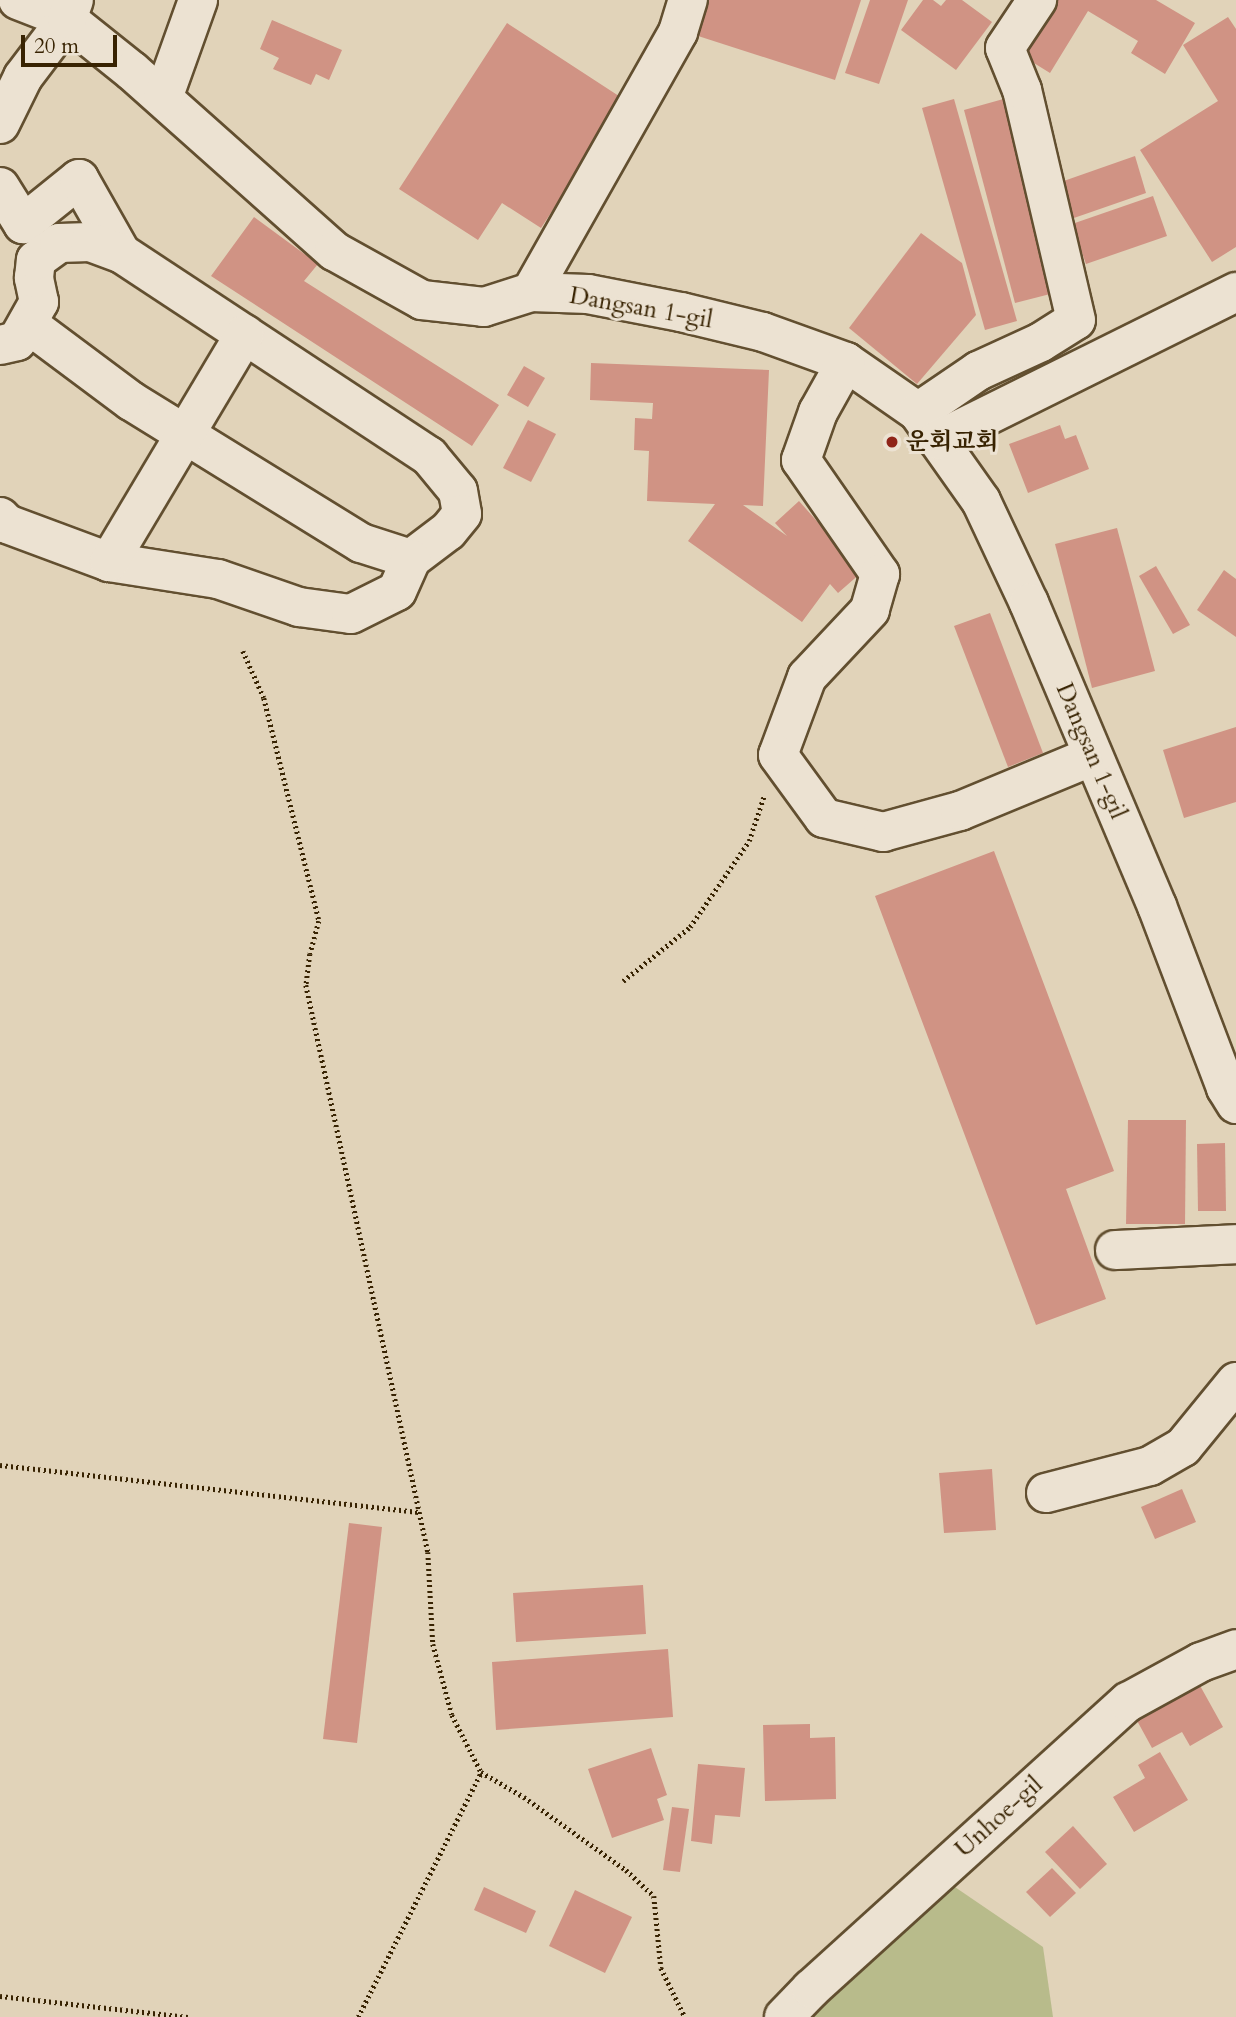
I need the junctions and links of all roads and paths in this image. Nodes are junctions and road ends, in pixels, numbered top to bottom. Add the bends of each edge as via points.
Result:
1 (18, 0) edge
2 (198, 0) edge
3 (688, 0) edge
4 (1037, 0) edge
5 (71, 9) edge
6 (163, 98) junction
7 (0, 124) edge
8 (0, 187) edge
9 (121, 253) junction
10 (531, 292) junction
11 (1236, 292) edge
12 (245, 334) junction
13 (14, 335) edge
14 (846, 362) junction
15 (928, 426) junction
16 (184, 435) junction
17 (0, 517) edge
18 (411, 559) junction
19 (109, 562) junction
20 (243, 650) dead end
21 (778, 755) junction
22 (1093, 755) junction
23 (623, 981) dead end
24 (1236, 1104) edge
25 (1236, 1244) edge
26 (1115, 1250) dead end
27 (1236, 1382) edge
28 (0, 1465) edge
29 (1046, 1493) dead end
30 (418, 1513) junction
31 (1236, 1649) edge
32 (481, 1772) junction
33 (0, 1996) edge
34 (188, 2017) edge
35 (358, 2017) edge
36 (685, 2017) edge
37 (784, 2017) edge

1 - 5 street, Dangsan 1-gil
2 - 6 street
3 - 10 street via 678,32
4 - 15 street via 1005,48 1021,90 1076,320 978,371
5 - 6 street, Dangsan 1-gil
5 - 7 street via 23,77
6 - 10 street, Dangsan 1-gil via 334,251 422,300 484,307
8 - 9 street via 23,224 79,179
9 - 12 street
9 - 13 street via 90,242 59,243 36,260 39,302
10 - 14 street, Dangsan 1-gil via 588,294 681,312 763,332
11 - 15 street
12 - 16 street
12 - 18 street via 429,456 458,491 462,514
13 - 16 street
14 - 15 street, Dangsan 1-gil
14 - 21 street via 818,412 801,460 880,575 870,610 807,677
15 - 22 street, Dangsan 1-gil via 981,501
16 - 18 street via 360,543
16 - 19 street
17 - 19 street via 6,524
18 - 19 street via 397,591 351,614 299,607 218,579
20 - 30 path via 264,698 319,921 306,985
21 - 22 street via 824,818 883,832 960,811
21 - 23 path via 742,852 690,927
22 - 24 street, Dangsan 1-gil
25 - 26 street
27 - 29 street via 1183,1447 1150,1466
28 - 30 path
30 - 32 path via 428,1552 433,1644 452,1715
31 - 37 street, Unhoe-gil via 1201,1662 1128,1702
32 - 35 path
32 - 36 path via 536,1805 654,1896 661,1968
33 - 34 path

